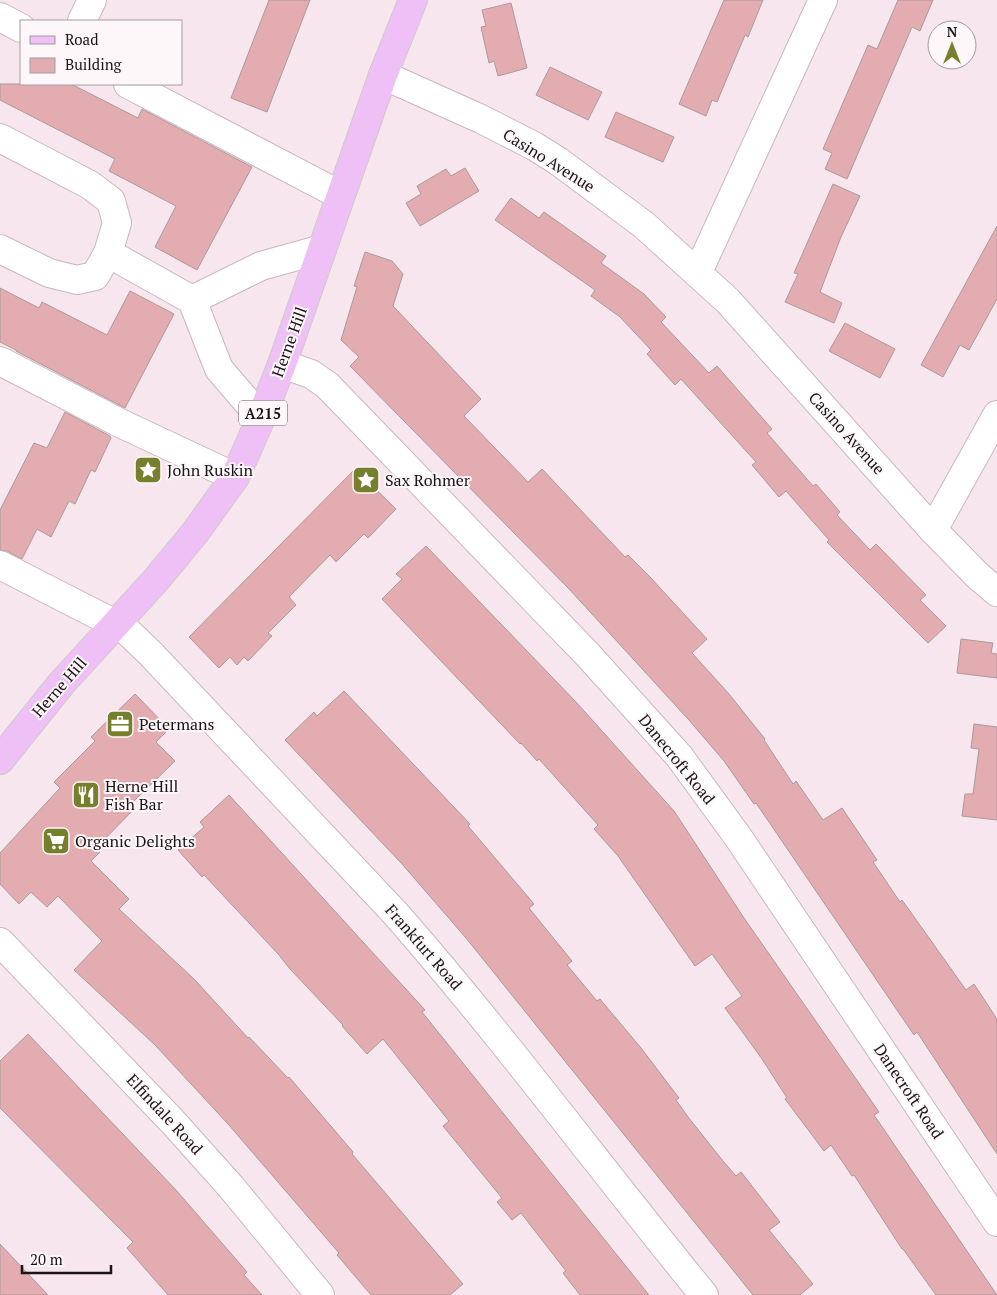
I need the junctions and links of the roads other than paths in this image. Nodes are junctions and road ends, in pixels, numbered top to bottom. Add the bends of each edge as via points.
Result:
1 (92, 0) edge
2 (413, 0) edge
3 (823, 0) edge
4 (0, 17) edge
5 (82, 20) edge
6 (20, 27) edge
7 (383, 75) junction
8 (130, 85) edge
9 (0, 138) edge
10 (340, 195) junction
11 (0, 249) edge
12 (322, 249) junction
13 (108, 253) junction
14 (698, 272) junction
15 (192, 300) junction
16 (0, 361) edge
17 (282, 364) junction
18 (997, 415) edge
19 (261, 418) junction
20 (235, 477) junction
21 (933, 530) junction
22 (0, 565) edge
23 (997, 592) edge
24 (116, 624) junction
25 (0, 760) edge
26 (0, 942) edge
27 (997, 1222) edge
28 (320, 1295) edge
29 (704, 1295) edge

1 - 5 street
2 - 7 main road, Herne Hill / A215
3 - 14 street
4 - 6 street
7 - 10 main road, Herne Hill / A215
7 - 14 street, Casino Avenue via 542,151 624,210
8 - 10 street
9 - 13 street via 90,185 111,201 117,223
10 - 12 main road, Herne Hill / A215
11 - 13 street via 49,273 78,280 96,276
12 - 15 street via 261,266
12 - 17 main road, Herne Hill / A215
13 - 15 street
14 - 21 street, Casino Avenue via 728,301
15 - 19 street via 219,369
16 - 20 street
17 - 19 main road, Herne Hill / A215
17 - 27 street, Danecroft Road via 311,374 327,385 588,655 679,756 738,837
18 - 21 street
19 - 20 main road, Herne Hill / A215
20 - 24 main road, Herne Hill / A215 via 194,534
21 - 23 street, Casino Avenue
22 - 24 street, Frankfurt Road
24 - 25 main road, Herne Hill / A215
24 - 29 street, Frankfurt Road via 151,654 413,933 487,1021
26 - 28 street, Elfindale Road via 172,1121

